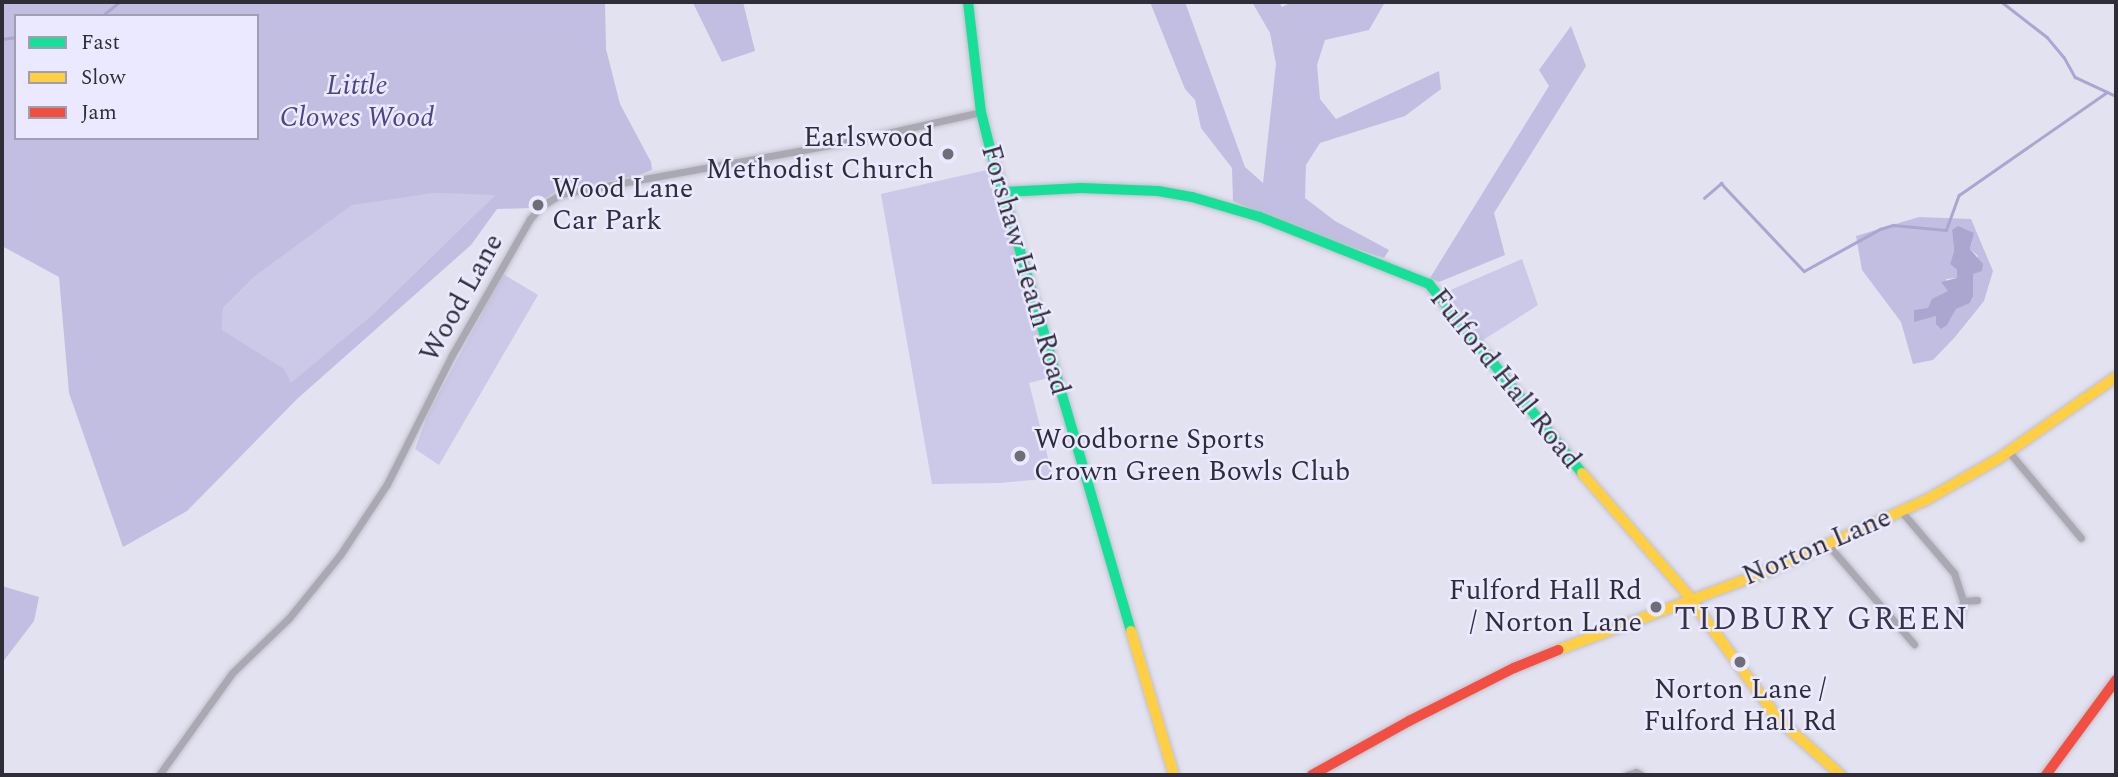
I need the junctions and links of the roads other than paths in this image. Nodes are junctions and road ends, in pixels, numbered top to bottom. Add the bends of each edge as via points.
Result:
1 (968, 2) edge
2 (981, 113) junction
3 (1004, 192) junction
4 (2116, 377) edge
5 (2009, 452) junction
6 (1901, 511) junction
7 (2081, 538) dead end
8 (1829, 546) junction
9 (1690, 598) junction
10 (1977, 600) dead end
11 (1963, 601) junction
12 (1959, 622) dead end
13 (1914, 644) dead end
14 (2116, 680) edge
15 (159, 775) edge
16 (1174, 775) edge
17 (1312, 775) edge
18 (1626, 775) edge
19 (1641, 775) edge
20 (1840, 775) edge
21 (2046, 775) edge

1 - 2 street, Forshaw Heath Road
2 - 3 street, Forshaw Heath Road
2 - 15 street, Wood Lane via 561,194 540,207 452,355 387,484 302,603 232,673
3 - 9 street, Fulford Hall Road via 1081,188 1192,197 1260,217 1429,284 1564,452
3 - 16 street, Forshaw Heath Road
4 - 5 street, Norton Lane
5 - 6 street, Norton Lane
5 - 7 street
6 - 8 street, Norton Lane
6 - 11 street via 1954,573
8 - 9 street, Norton Lane
8 - 13 street
9 - 17 street, Norton Lane via 1477,686
9 - 20 street, Fulford Hall Road via 1779,720
10 - 11 street
11 - 12 street
14 - 21 street
18 - 19 street

